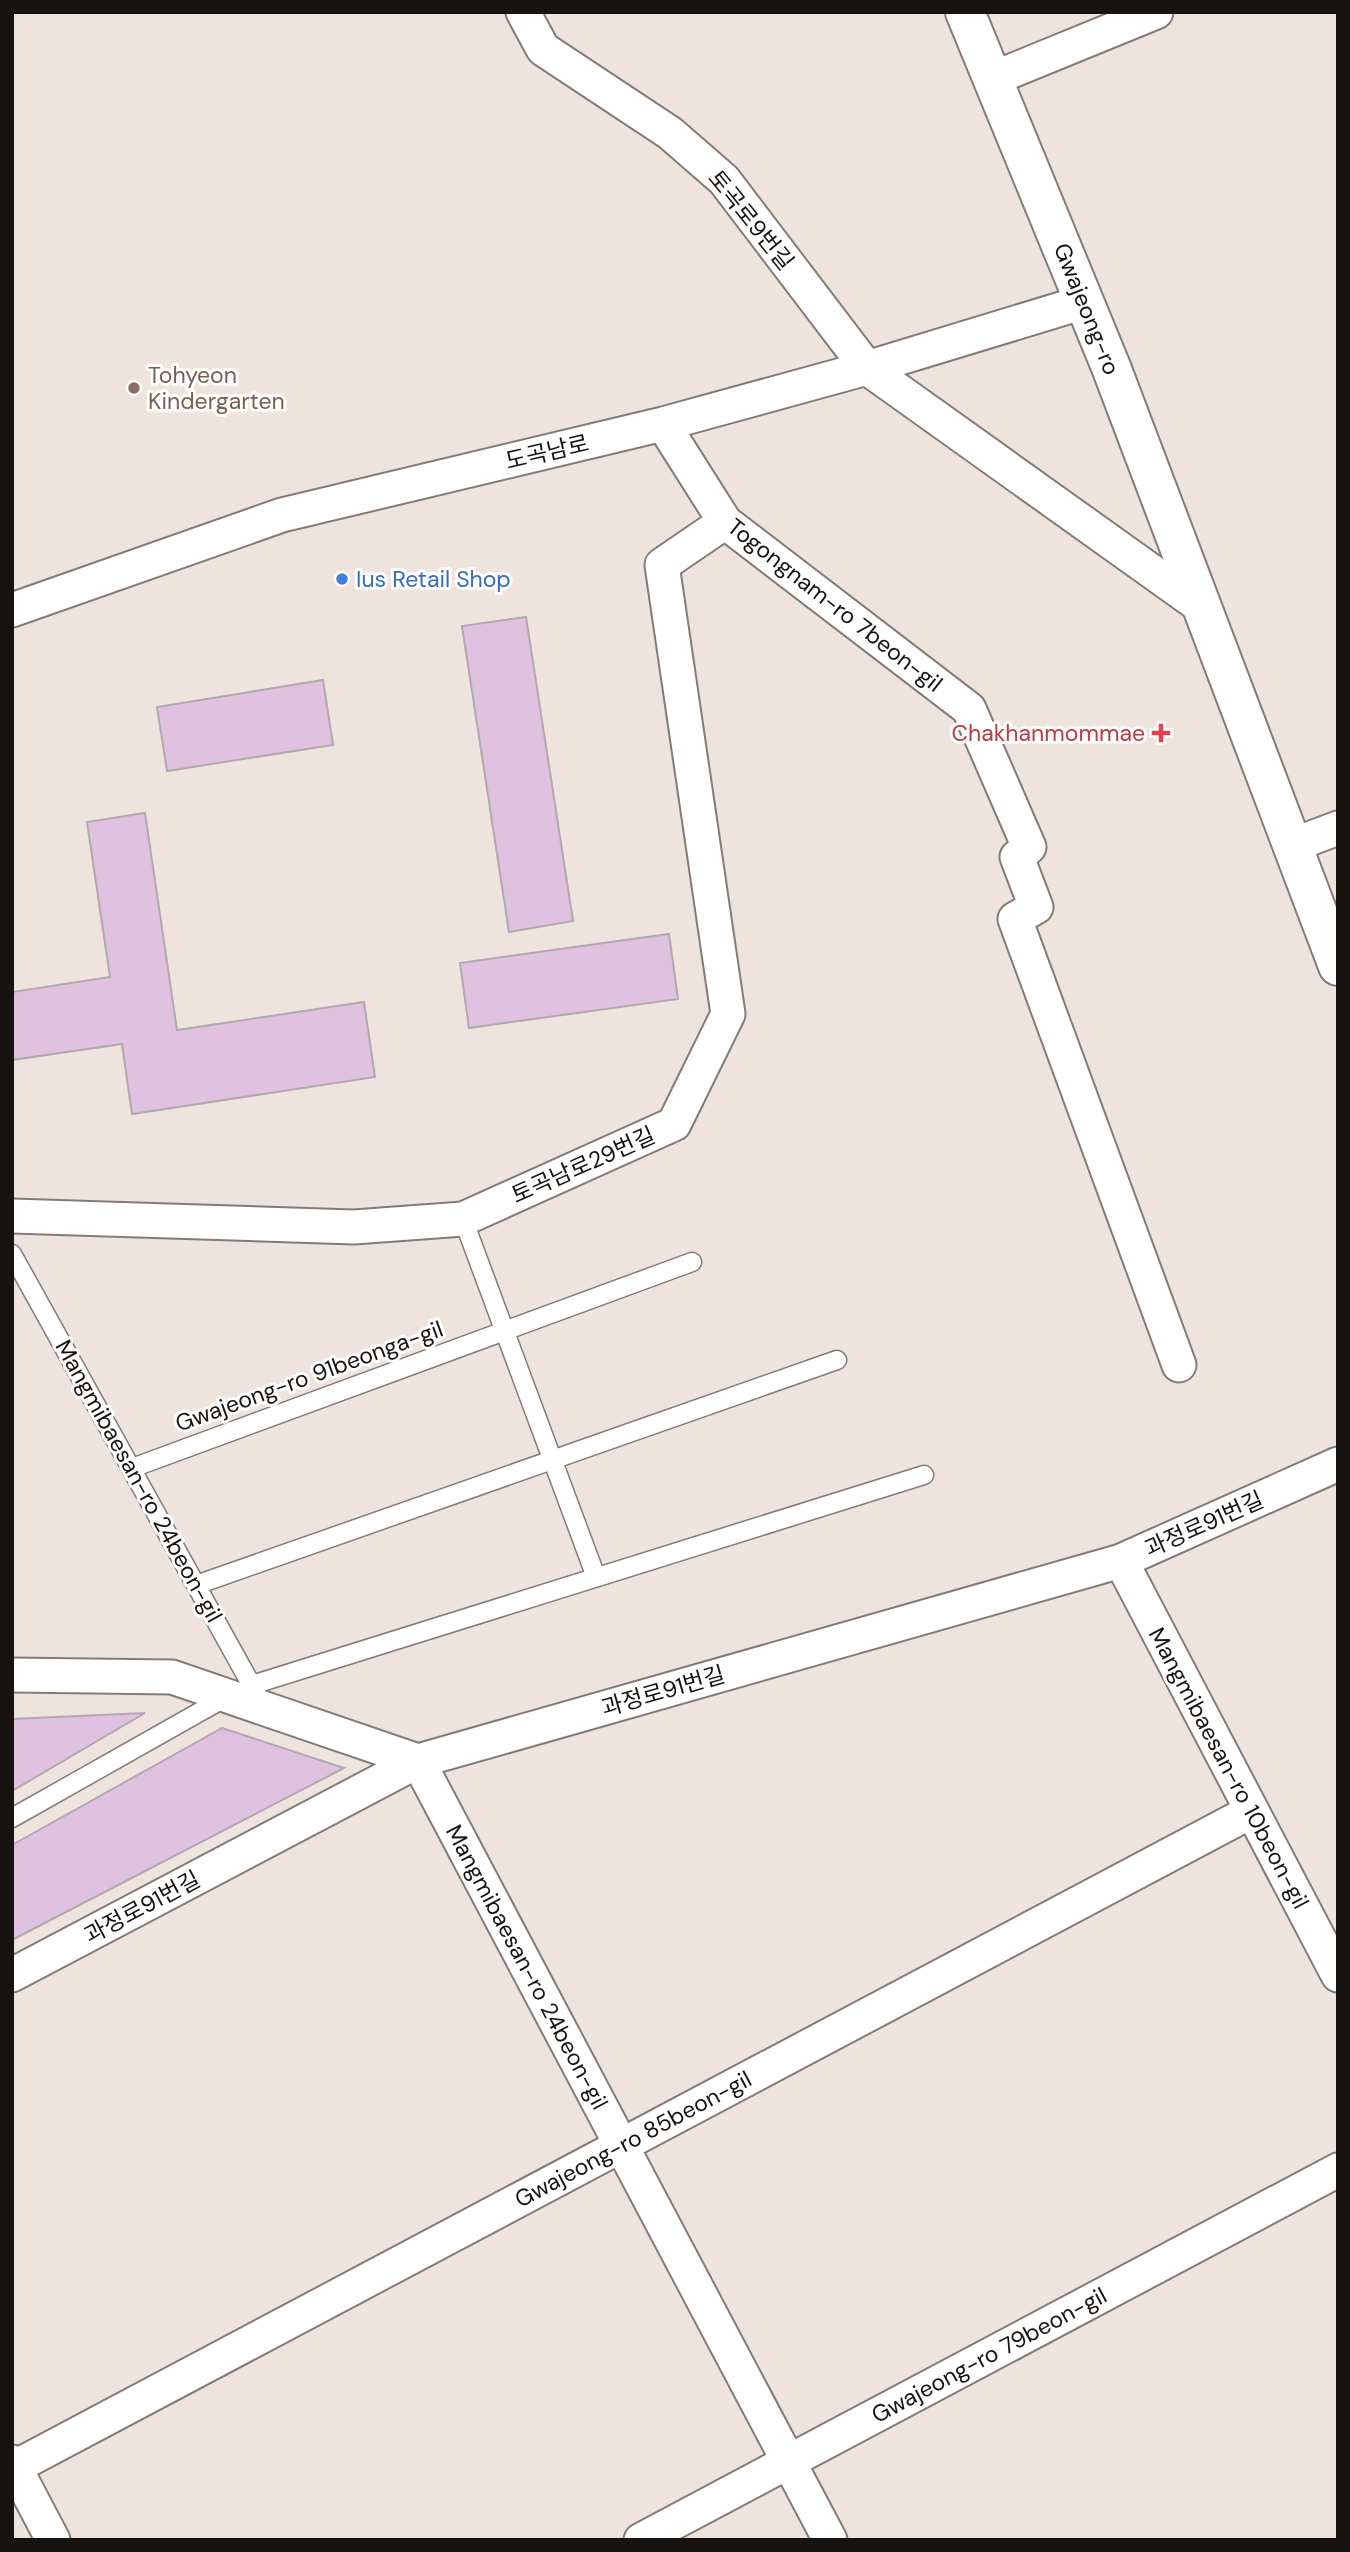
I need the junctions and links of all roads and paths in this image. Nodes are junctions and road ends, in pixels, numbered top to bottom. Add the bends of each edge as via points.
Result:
1 (523, 12) edge
2 (965, 12) edge
3 (1156, 12) edge
4 (992, 79) junction
5 (1084, 302) junction
6 (867, 368) junction
7 (663, 424) junction
8 (725, 522) junction
9 (1203, 608) junction
10 (12, 610) edge
11 (1338, 828) edge
12 (1293, 845) junction
13 (1338, 966) edge
14 (12, 1216) edge
15 (463, 1219) junction
16 (12, 1254) edge
17 (692, 1262) dead end
18 (504, 1329) junction
19 (837, 1360) dead end
20 (1179, 1364) dead end
21 (552, 1460) junction
22 (1338, 1464) edge
23 (132, 1468) junction
24 (924, 1475) dead end
25 (1121, 1561) junction
26 (596, 1577) junction
27 (197, 1585) junction
28 (12, 1675) edge
29 (248, 1696) junction
30 (418, 1761) junction
31 (1252, 1811) junction
32 (12, 1818) edge
33 (12, 1975) edge
34 (1338, 1975) edge
35 (622, 2145) junction
36 (1338, 2170) edge
37 (789, 2461) junction
38 (17, 2483) edge
39 (53, 2540) edge
40 (641, 2540) edge
41 (830, 2540) edge

1 - 6 street, 토곡로9번길 via 543,49 670,133 724,180
2 - 4 main road, Gwajeong-ro
3 - 4 street
4 - 5 main road, Gwajeong-ro
5 - 6 street, 도곡남로
5 - 9 main road, Gwajeong-ro
6 - 7 street, 도곡남로
6 - 9 street
7 - 8 street, Togongnam-ro 7beon-gil
7 - 10 street, 도곡남로 via 282,515
8 - 15 street, 토곡남로29번길 via 662,565 728,1014 674,1124
8 - 20 street, Togongnam-ro 7beon-gil via 969,709 1029,847 1017,857 1036,907 1015,919
9 - 12 main road, Gwajeong-ro
11 - 12 street
12 - 13 main road, Gwajeong-ro
14 - 15 street, 토곡남로29번길 via 354,1227
15 - 18 lane
16 - 23 lane, Mangmibaesan-ro 24beon-gil
17 - 18 lane, Gwajeong-ro 91beonga-gil
18 - 21 lane
18 - 23 lane, Gwajeong-ro 91beonga-gil
19 - 21 lane
21 - 26 lane
21 - 27 lane
22 - 25 street, 과정로91번길
23 - 27 lane, Mangmibaesan-ro 24beon-gil
24 - 26 lane
25 - 30 street, 과정로91번길
25 - 31 street, Mangmibaesan-ro 10beon-gil
26 - 29 lane
27 - 29 lane, Mangmibaesan-ro 24beon-gil
28 - 29 street via 172,1677
29 - 30 street
29 - 32 lane
30 - 33 street, 과정로91번길
30 - 35 street, Mangmibaesan-ro 24beon-gil
31 - 34 street, Mangmibaesan-ro 10beon-gil
31 - 35 street, Gwajeong-ro 85beon-gil
35 - 37 street, Mangmibaesan-ro 24beon-gil
35 - 38 street, Gwajeong-ro 85beon-gil
36 - 37 street, Gwajeong-ro 79beon-gil
37 - 40 street, Gwajeong-ro 79beon-gil
37 - 41 street, Mangmibaesan-ro 24beon-gil
38 - 39 street

